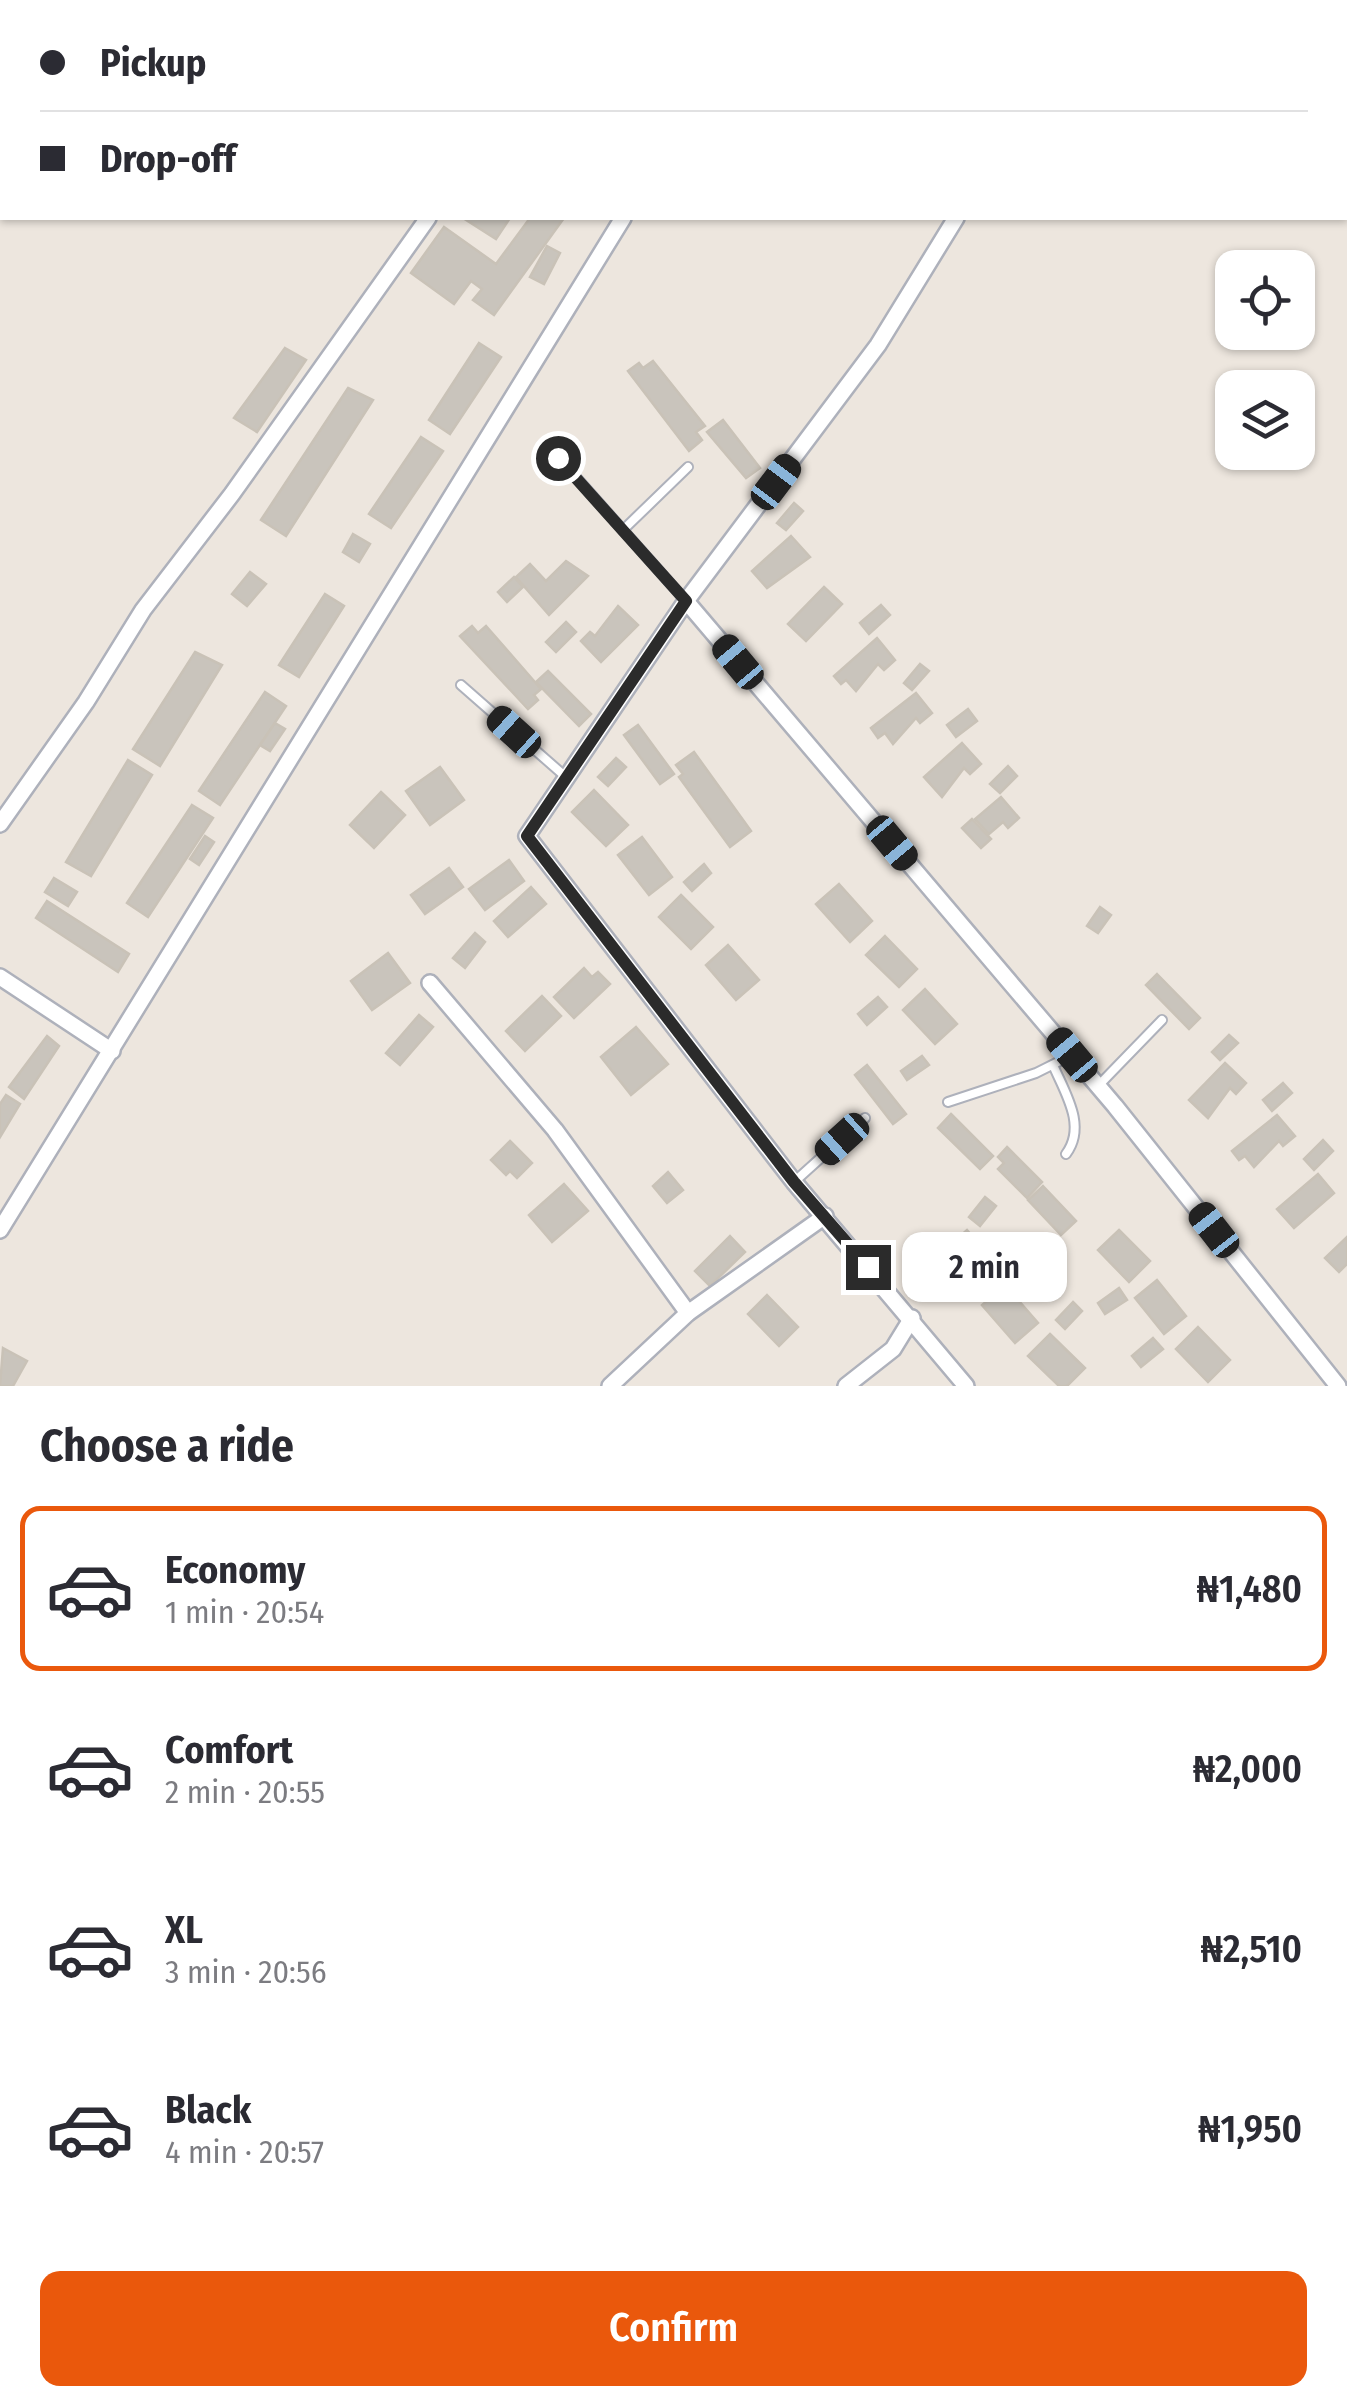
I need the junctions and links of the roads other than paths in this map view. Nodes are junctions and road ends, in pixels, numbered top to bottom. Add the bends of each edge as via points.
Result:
1 (427, 220) edge
2 (622, 220) edge
3 (955, 220) edge
4 (558, 458) dead end
5 (688, 466) dead end
6 (623, 530) junction
7 (686, 601) junction
8 (462, 685) dead end
9 (566, 778) junction
10 (0, 824) edge
11 (0, 977) edge
12 (430, 983) dead end
13 (1162, 1020) dead end
14 (112, 1051) junction
15 (1072, 1055) junction
16 (1053, 1065) junction
17 (1098, 1086) junction
18 (948, 1102) dead end
19 (865, 1118) dead end
20 (1066, 1154) dead end
21 (794, 1182) junction
22 (824, 1216) junction
23 (0, 1230) edge
24 (688, 1314) junction
25 (912, 1318) junction
26 (610, 1386) edge
27 (846, 1386) edge
28 (966, 1386) edge
29 (1338, 1386) edge

1 - 10 street via 142,610
2 - 14 street
3 - 7 street via 878,346
4 - 6 lane
5 - 6 lane
6 - 7 lane
7 - 9 street
7 - 15 street
8 - 9 lane
9 - 21 street via 527,836
11 - 14 street
12 - 24 street via 554,1130
13 - 17 lane
14 - 23 street
15 - 16 lane
15 - 17 street
16 - 18 lane
16 - 20 lane via 1076,1125
17 - 29 street
19 - 21 lane
21 - 22 street
22 - 24 street
22 - 25 street
24 - 26 street
25 - 27 street via 893,1349
25 - 28 street

